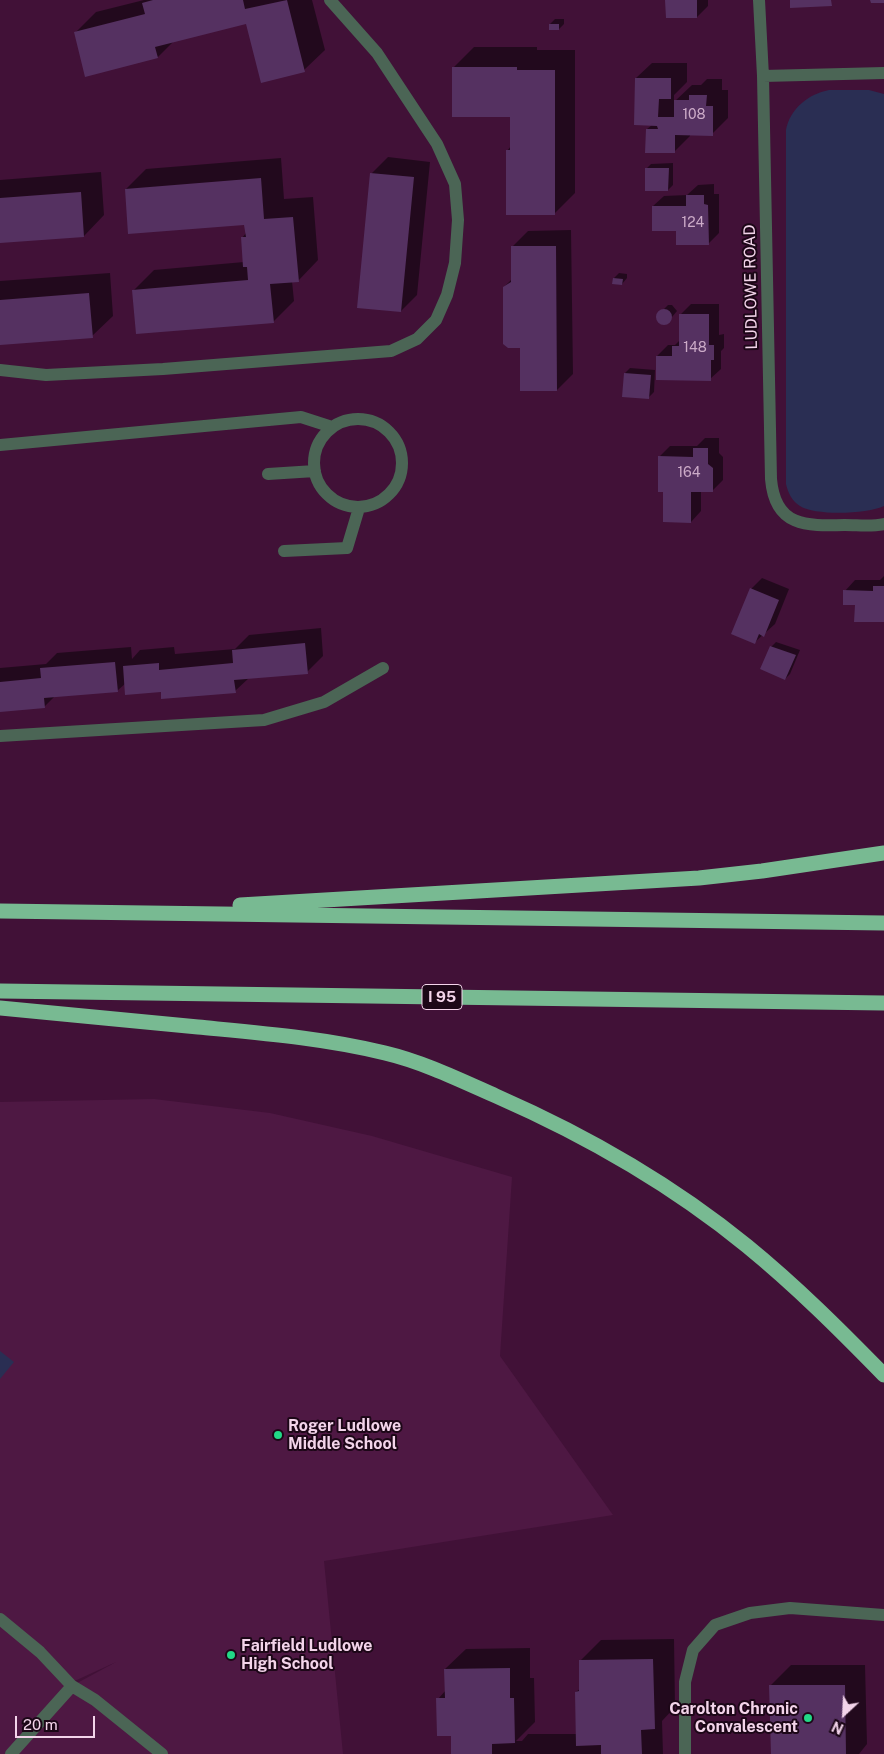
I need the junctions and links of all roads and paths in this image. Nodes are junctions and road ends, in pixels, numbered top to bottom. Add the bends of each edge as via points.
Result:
1 (330, 0) edge
2 (759, 0) edge
3 (884, 73) edge
4 (762, 76) junction
5 (0, 370) edge
6 (332, 427) junction
7 (0, 445) edge
8 (315, 471) junction
9 (268, 474) dead end
10 (359, 508) junction
11 (884, 524) edge
12 (284, 551) dead end
13 (383, 668) dead end
14 (0, 736) edge
15 (884, 854) edge
16 (0, 912) edge
17 (108, 913) junction
18 (884, 923) edge
19 (0, 991) edge
20 (884, 1003) edge
21 (0, 1008) edge
22 (884, 1375) edge
23 (884, 1615) edge
24 (0, 1618) edge
25 (72, 1686) junction
26 (11, 1754) edge
27 (162, 1754) edge
28 (685, 1754) edge

1 - 5 street via 377,52 437,144 455,184 458,220 455,263 447,295 436,320 417,339 391,350 46,375
2 - 4 street, LUDLOWE ROAD
3 - 4 street
4 - 11 street, LUDLOWE ROAD via 771,479 774,496 783,513 797,522 821,526
6 - 7 street via 301,417
6 - 8 street via 316,450
6 - 10 street via 346,420 361,419 376,423 398,444 402,466 395,488 373,505
8 - 9 street
8 - 10 street via 323,490 333,499 345,506
10 - 12 street via 347,548
13 - 14 street via 324,702 264,720
15 - 17 highway via 762,871 633,883
16 - 17 highway
17 - 18 highway
19 - 20 highway, I 95
21 - 22 highway via 285,1035 387,1053 424,1065 562,1127 664,1186 746,1245 788,1281
23 - 28 street via 790,1608 750,1613 715,1625 693,1650 685,1682
24 - 25 street via 40,1652
25 - 26 street
25 - 27 street via 95,1700

